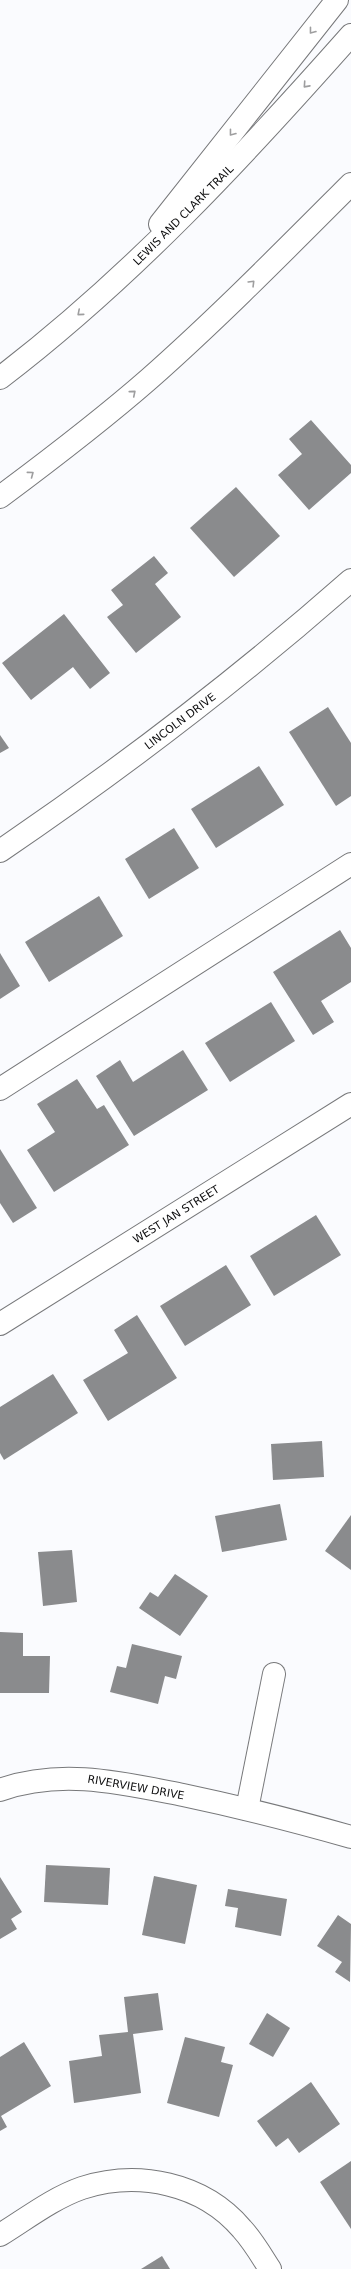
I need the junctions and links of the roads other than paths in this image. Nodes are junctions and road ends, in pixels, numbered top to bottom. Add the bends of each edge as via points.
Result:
1 (337, 0) edge
2 (351, 35) edge
3 (351, 184) edge
4 (110, 287) junction
5 (0, 378) edge
6 (0, 497) edge
7 (350, 582) edge
8 (0, 851) edge
9 (351, 864) edge
10 (0, 1089) edge
11 (351, 1104) edge
12 (0, 1324) edge
13 (274, 1674) dead end
14 (0, 1790) edge
15 (247, 1808) junction
16 (351, 1837) edge
17 (0, 2235) edge
18 (270, 2269) edge

1 -> 4 main road
2 -> 4 main road, LEWIS AND CLARK TRAIL via 269,128 194,207
6 -> 3 main road via 63,451 149,379 231,304
4 -> 5 main road, LEWIS AND CLARK TRAIL
7 - 8 main road, LINCOLN DRIVE via 226,686 57,812
9 - 10 main road
11 - 12 main road, WEST JAN STREET
13 - 15 main road
14 - 15 main road, RIVERVIEW DRIVE via 49,1779 85,1778
15 - 16 main road, RIVERVIEW DRIVE
17 - 18 main road via 53,2202 80,2189 109,2181 138,2179 167,2183 195,2193 220,2208 242,2228

